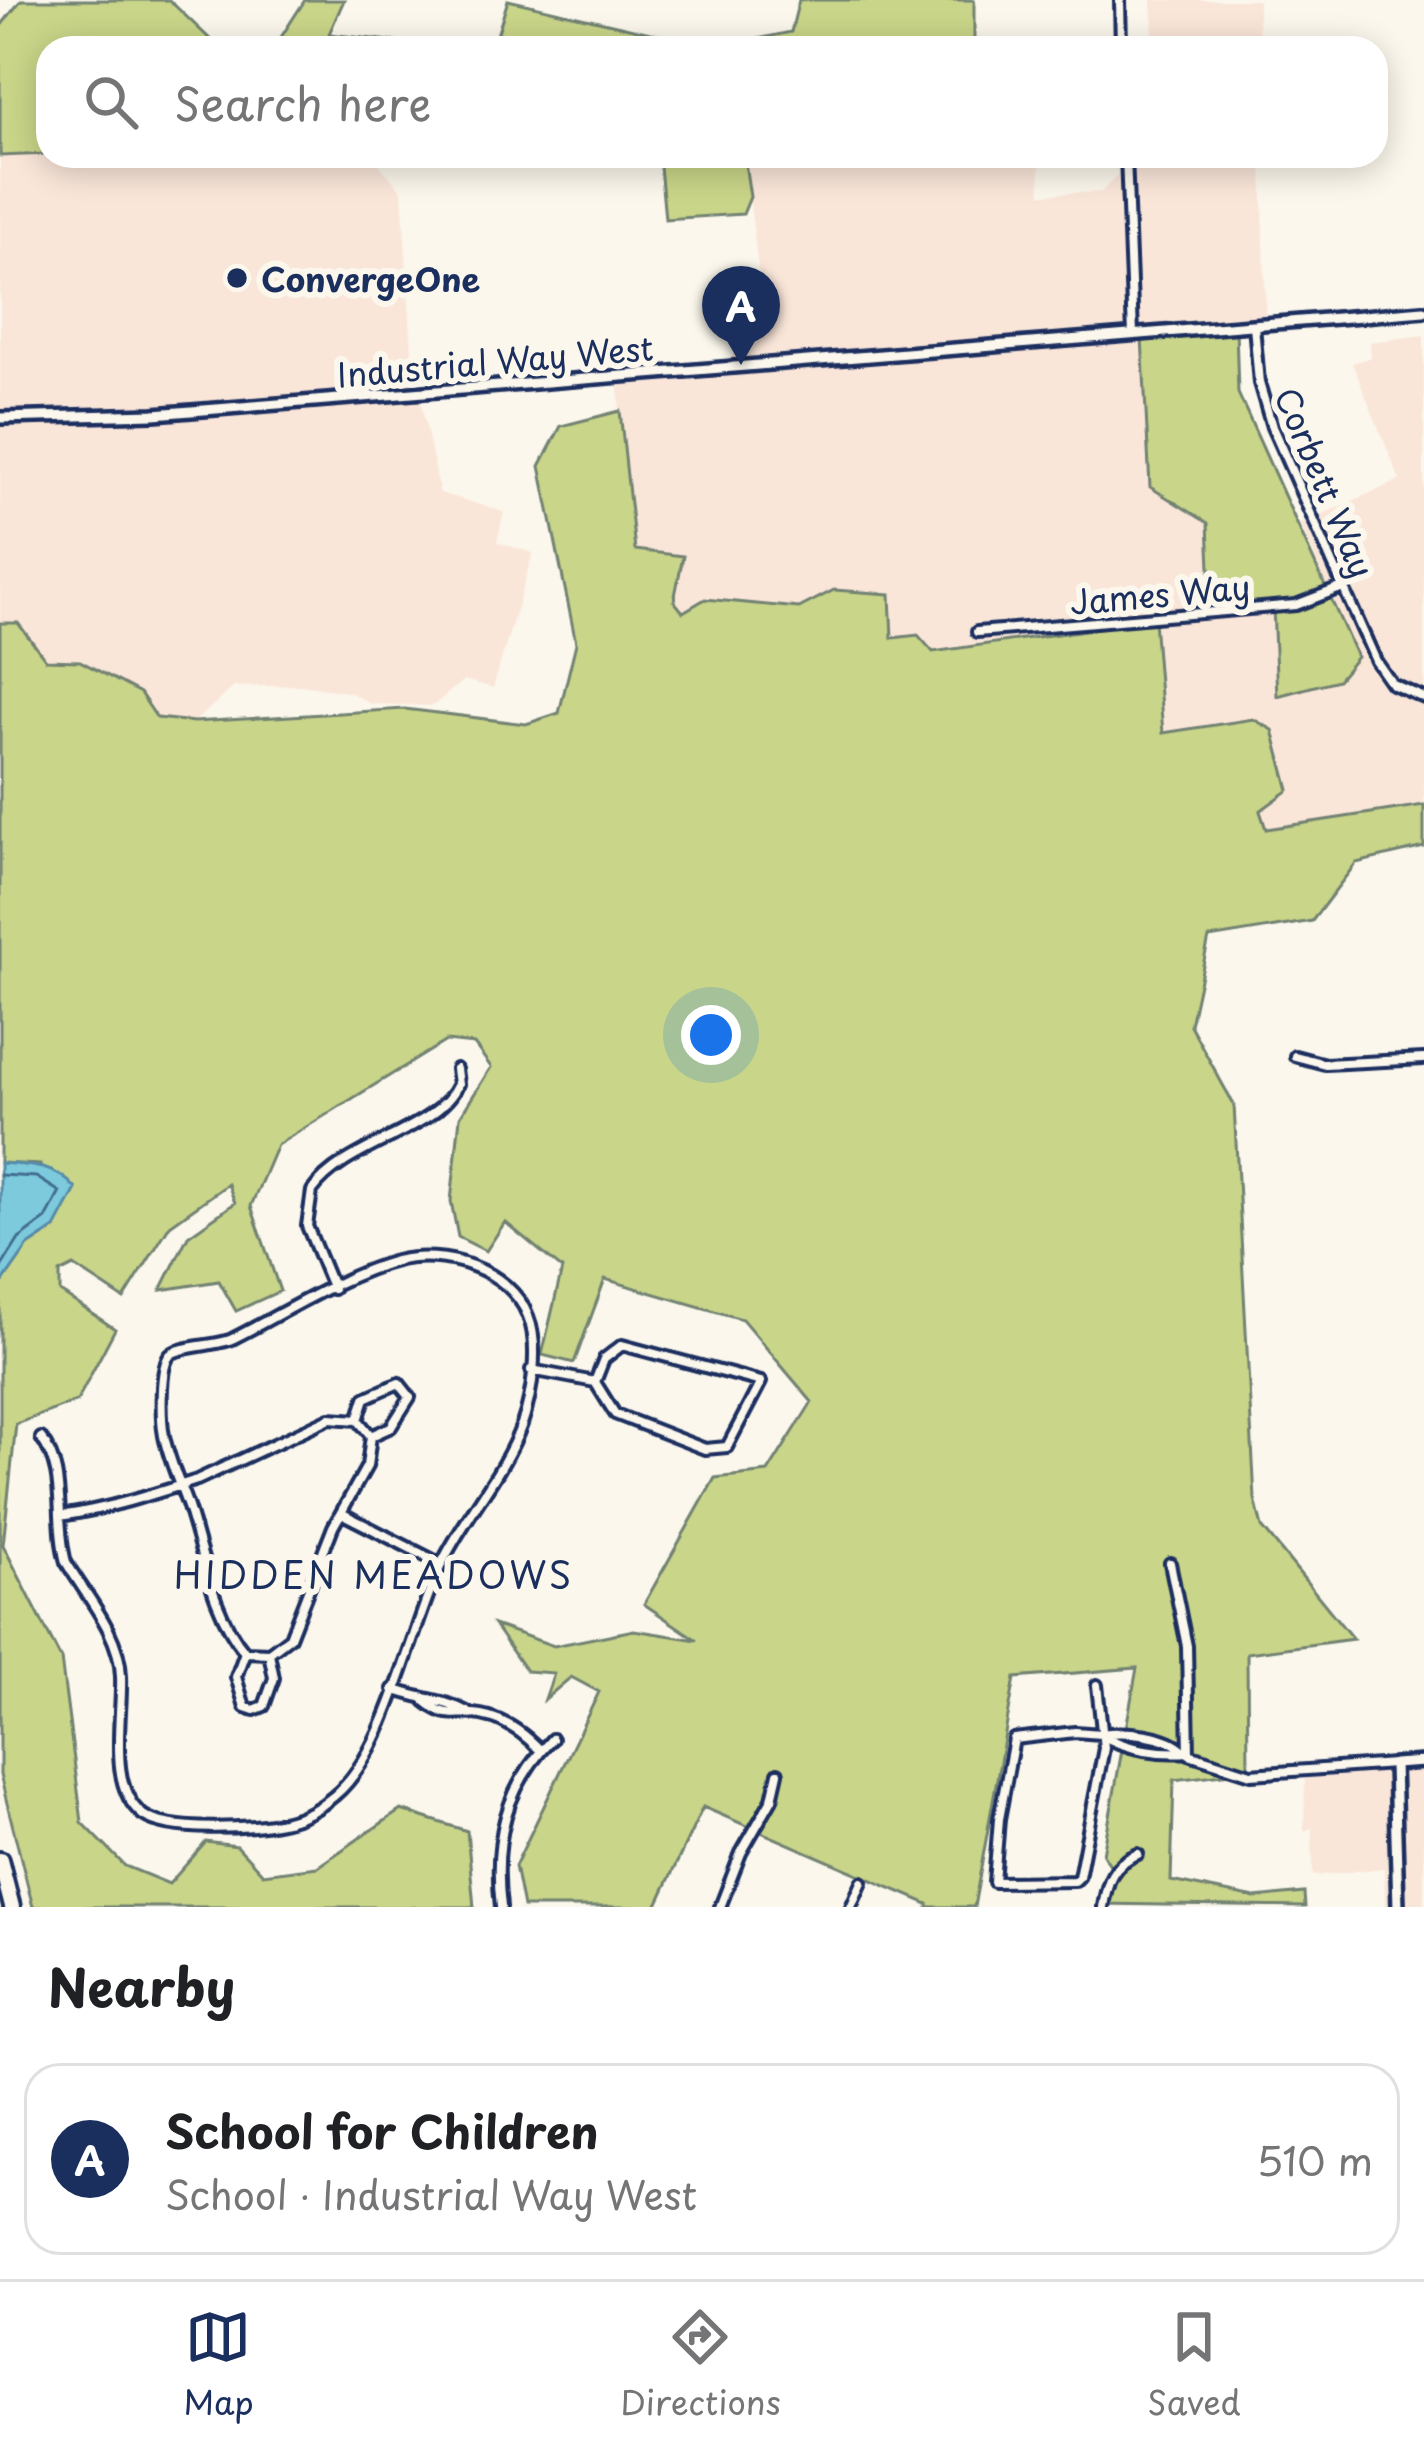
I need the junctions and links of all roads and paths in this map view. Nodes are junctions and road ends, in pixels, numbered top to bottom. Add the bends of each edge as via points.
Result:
1 (1120, 0) edge
2 (1121, 36) edge
3 (1126, 168) edge
4 (1424, 311) edge
5 (1254, 325) junction
6 (1133, 334) junction
7 (0, 418) edge
8 (1343, 587) junction
9 (977, 632) dead end
10 (1424, 698) edge
11 (1295, 1056) dead end
12 (1424, 1058) edge
13 (456, 1069) dead end
14 (333, 1289) junction
15 (531, 1370) junction
16 (596, 1382) junction
17 (358, 1420) junction
18 (371, 1436) junction
19 (41, 1438) dead end
20 (181, 1486) junction
21 (340, 1513) junction
22 (60, 1516) junction
23 (1170, 1563) dead end
24 (441, 1564) junction
25 (245, 1652) junction
26 (268, 1653) junction
27 (1097, 1685) dead end
28 (393, 1689) junction
29 (1101, 1734) junction
30 (552, 1739) dead end
31 (1186, 1750) junction
32 (541, 1751) junction
33 (1424, 1762) edge
34 (1394, 1764) junction
35 (778, 1773) dead end
36 (1138, 1854) dead end
37 (0, 1860) edge
38 (862, 1882) dead end
39 (12, 1907) edge
40 (501, 1907) edge
41 (720, 1907) edge
42 (851, 1907) edge
43 (1103, 1907) edge
44 (1398, 1907) edge

1 - 2 street
3 - 6 street
4 - 5 street, Industrial Way West
5 - 6 street, Industrial Way West
5 - 8 street, Corbett Way via 1268,416
6 - 7 street, Industrial Way West via 154,414
8 - 9 street, James Way via 1296,605
8 - 10 street, Corbett Way via 1385,676
11 - 12 street via 1325,1064
13 - 14 street via 458,1084 446,1102 315,1185 307,1226
14 - 15 street via 404,1259 475,1267 526,1311
14 - 20 street via 224,1342 168,1358 162,1417
15 - 16 street
15 - 24 street via 521,1427
16 - 16 street via 615,1414 712,1450 727,1447 761,1382 632,1345 604,1359
17 - 18 street
17 - 18 street via 365,1397 399,1383 410,1397 391,1427
17 - 20 street via 330,1418
18 - 21 street via 367,1466
19 - 22 street via 54,1454
20 - 22 street
20 - 25 street via 229,1630
21 - 24 street
21 - 26 street via 290,1637
22 - 28 street via 66,1562 118,1653 122,1781 149,1819 258,1826 314,1810 358,1771
23 - 31 street via 1187,1646
24 - 28 street
25 - 26 street
25 - 26 street via 236,1677 245,1707 254,1711 274,1678
27 - 29 street
28 - 32 street via 448,1715 509,1725
29 - 29 street via 1014,1739 994,1882 1078,1880
29 - 31 street
30 - 32 street
31 - 34 street via 1251,1774
32 - 40 street via 515,1787 500,1831
33 - 34 street
34 - 44 street
35 - 41 street
36 - 43 street via 1112,1873
37 - 39 highway
38 - 42 street

